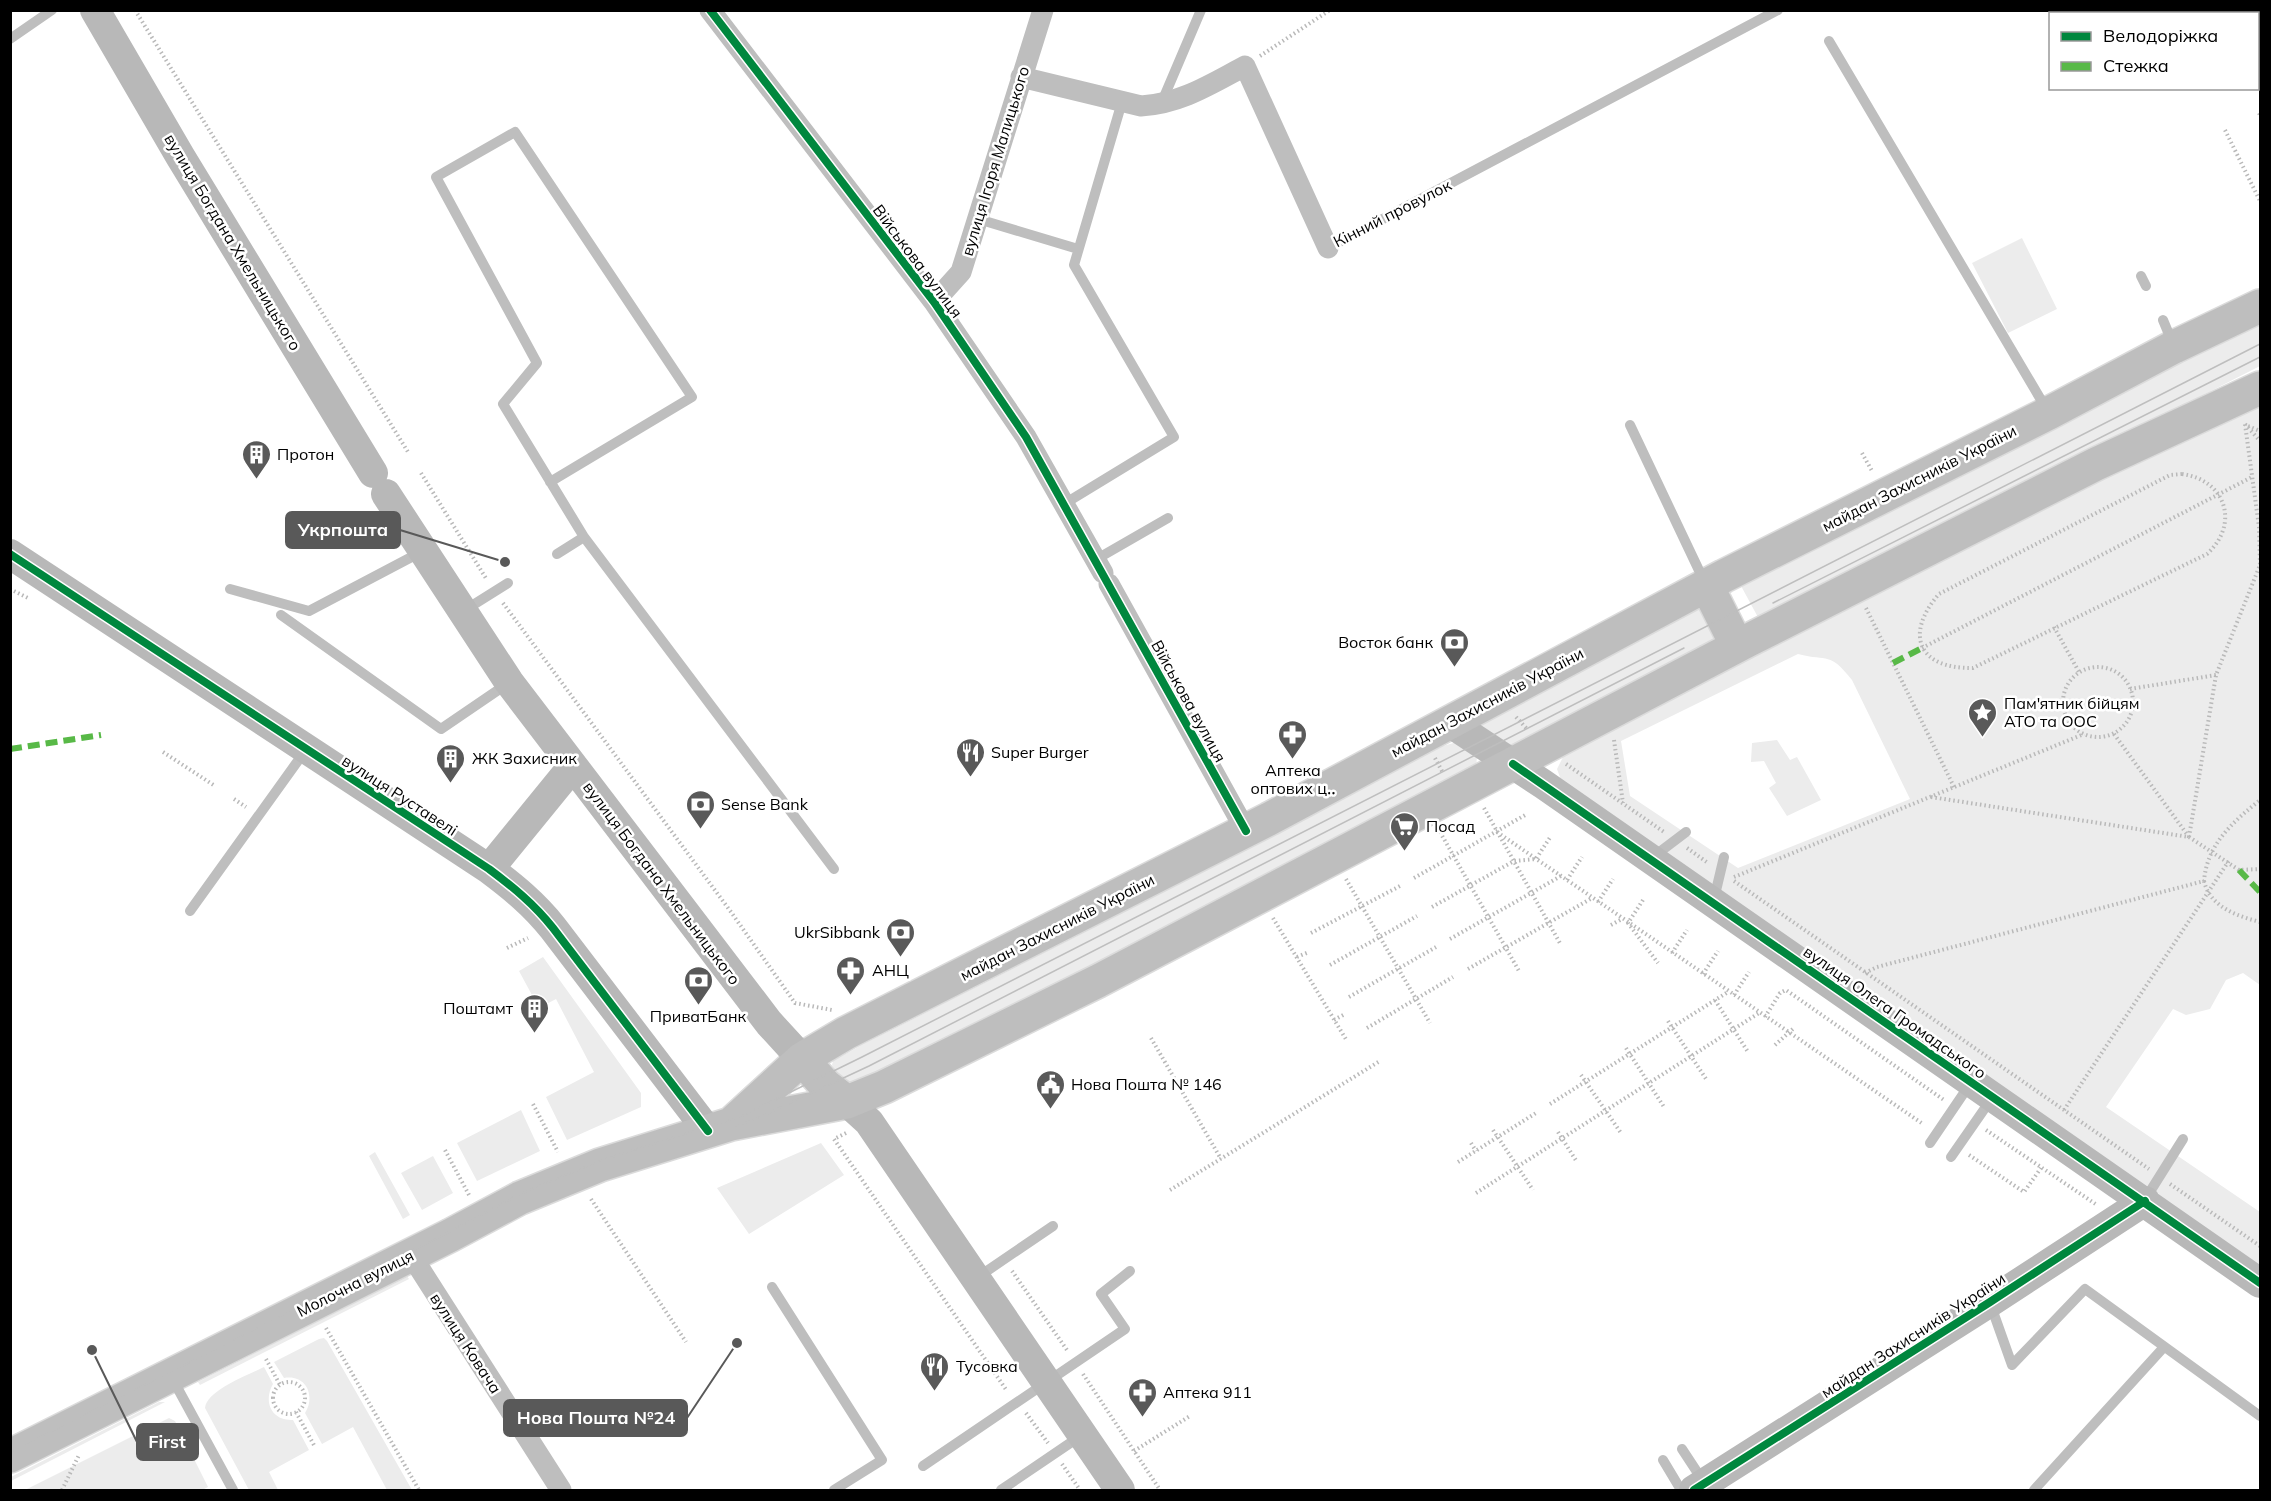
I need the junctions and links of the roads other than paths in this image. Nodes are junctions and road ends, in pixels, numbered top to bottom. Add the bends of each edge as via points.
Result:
1 (52, 10) edge
2 (95, 10) edge
3 (710, 10) edge
4 (1043, 10) edge
5 (1201, 10) edge
6 (1778, 10) edge
7 (10, 39) edge
8 (1829, 41) dead end
9 (1021, 77) junction
10 (1122, 102) junction
11 (1160, 105) junction
12 (978, 219) junction
13 (1328, 248) joint
14 (1078, 249) junction
15 (933, 302) junction
16 (2260, 306) edge
17 (2260, 388) edge
18 (2049, 412) junction
19 (1630, 425) dead end
20 (550, 482) junction
21 (1064, 504) junction
22 (1168, 518) dead end
23 (584, 537) junction
24 (423, 551) junction
25 (557, 554) dead end
26 (14, 562) edge
27 (1102, 572) junction
28 (508, 583) dead end
29 (1707, 586) junction
30 (230, 589) dead end
31 (462, 612) junction
32 (281, 615) dead end
33 (1737, 646) junction
34 (509, 682) junction
35 (1449, 722) junction
36 (306, 749) junction
37 (1513, 764) junction
38 (573, 766) junction
39 (1246, 831) junction
40 (1686, 832) dead end
41 (1724, 857) dead end
42 (1650, 859) junction
43 (489, 868) junction
44 (834, 869) dead end
45 (1714, 903) junction
46 (190, 911) dead end
47 (802, 1059) junction
48 (1982, 1089) junction
49 (848, 1117) junction
50 (720, 1127) junction
51 (1933, 1138) road end
52 (2183, 1139) dead end
53 (1955, 1153) road end
54 (2152, 1189) junction
55 (1053, 1226) dead end
56 (411, 1255) junction
57 (1130, 1271) dead end
58 (976, 1279) junction
59 (2260, 1283) edge
60 (772, 1287) dead end
61 (1990, 1302) junction
62 (2164, 1347) junction
63 (171, 1375) junction
64 (1047, 1383) junction
65 (2260, 1416) edge
66 (1082, 1435) junction
67 (1682, 1449) dead end
68 (10, 1456) edge
69 (1663, 1460) dead end
70 (923, 1466) dead end
71 (1693, 1488) edge
72 (233, 1491) edge
73 (561, 1491) edge
74 (834, 1491) edge
75 (1001, 1491) edge
76 (1120, 1491) edge
77 (2034, 1491) edge

1 - 7 lane
2 - 24 main road, вулиця Богдана Хмельницького via 180,156
3 - 15 street, Військова вулиця
4 - 9 street, вулиця Ігоря Малицького
5 - 11 lane
6 - 13 lane, Кінний провулок
8 - 18 lane
9 - 10 street
9 - 12 street, вулиця Ігоря Малицького
10 - 11 street
10 - 14 lane
11 - 13 street, Кінний провулок via 1196,92 1245,66
12 - 14 lane
12 - 15 street, вулиця Ігоря Малицького via 961,272
14 - 21 lane via 1074,265 1174,437
15 - 21 street, Військова вулиця via 1026,437
16 - 18 main road, майдан Захисників України via 2168,333
17 - 33 main road via 2096,464
18 - 29 main road, майдан Захисників України
19 - 29 lane
20 - 20 lane via 503,404 537,363 436,177 515,132 692,397
20 - 23 lane
21 - 27 street, Військова вулиця
22 - 27 lane
23 - 25 lane
23 - 44 lane
24 - 30 lane via 309,611
24 - 31 main road, вулиця Богдана Хмельницького
26 - 36 main road, вулиця Руставелі
27 - 39 street, Військова вулиця
28 - 31 lane
29 - 33 main road
29 - 35 main road, майдан Захисників України
31 - 34 main road, вулиця Богдана Хмельницького
32 - 34 lane via 441,729
33 - 37 main road
34 - 38 main road, вулиця Богдана Хмельницького
35 - 37 main road, вулиця Олега Громадського
35 - 39 main road, майдан Захисників України
36 - 43 main road, вулиця Руставелі
36 - 46 lane
37 - 42 main road, вулиця Олега Громадського
37 - 49 main road via 1098,981 884,1087
38 - 43 main road
38 - 47 main road, вулиця Богдана Хмельницького via 769,1023
39 - 47 main road, майдан Захисників України via 846,1033
40 - 42 lane
41 - 45 lane
42 - 45 main road, вулиця Олега Громадського
43 - 50 main road, вулиця Руставелі via 537,907
45 - 48 main road, вулиця Олега Громадського
47 - 49 main road
47 - 50 main road, майдан Захисників України
48 - 51 lane via 1954,1108
48 - 53 lane via 1976,1123
48 - 54 main road, вулиця Олега Громадського
49 - 50 main road
49 - 58 main road via 868,1122
50 - 56 main road, Молочна вулиця via 580,1173 520,1198
52 - 54 lane
54 - 59 main road, вулиця Олега Громадського
54 - 61 main road, майдан Захисників України
55 - 58 lane
56 - 63 main road, Молочна вулиця
56 - 73 street, вулиця Ковача
57 - 64 lane via 1101,1294 1125,1329
58 - 64 main road
60 - 74 lane via 882,1460
61 - 62 lane via 2012,1365 2085,1289
61 - 71 main road, майдан Захисників України
62 - 65 lane
62 - 77 lane
63 - 68 main road, Молочна вулиця
63 - 72 lane
64 - 66 main road
64 - 70 lane
66 - 75 lane
66 - 76 main road
67 - 71 lane
69 - 71 lane

